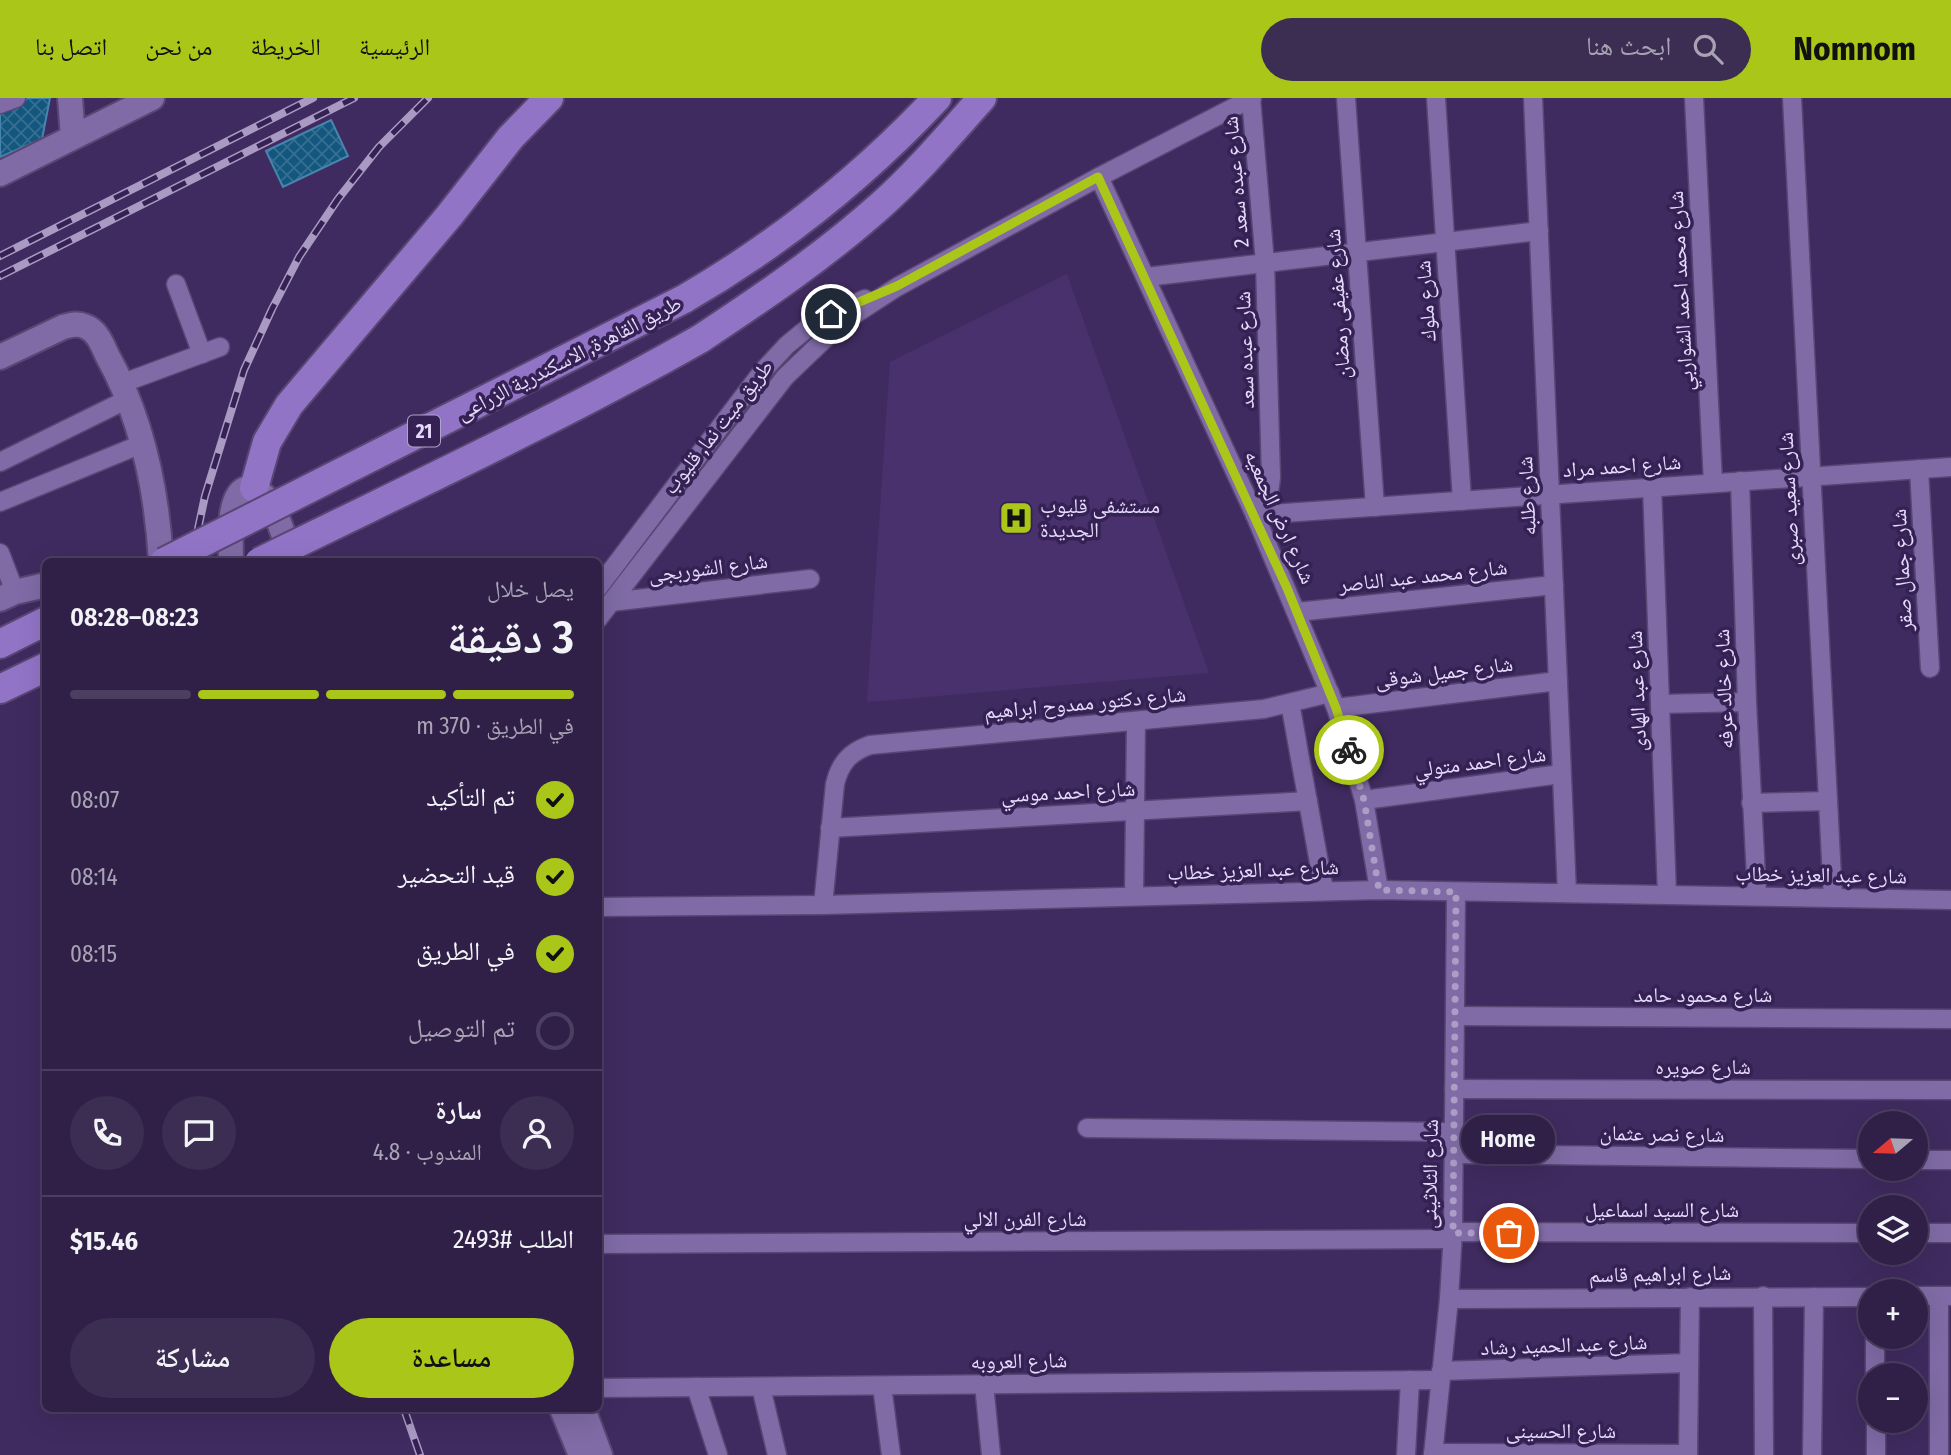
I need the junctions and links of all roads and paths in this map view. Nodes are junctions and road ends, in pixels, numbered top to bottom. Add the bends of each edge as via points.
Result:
1 (16, 98) edge
2 (70, 98) edge
3 (152, 98) edge
4 (549, 98) edge
5 (937, 98) edge
6 (982, 98) edge
7 (1251, 98) edge
8 (1346, 98) edge
9 (1436, 98) edge
10 (1533, 98) edge
11 (1694, 98) edge
12 (1792, 98) edge
13 (0, 104) edge
14 (73, 137) junction
15 (0, 174) edge
16 (1098, 177) junction
17 (1539, 231) junction
18 (1445, 241) junction
19 (1357, 252) junction
20 (1265, 262) junction
21 (1146, 277) junction
22 (176, 284) dead end
23 (897, 286) junction
24 (220, 347) dead end
25 (202, 354) junction
26 (0, 358) edge
27 (125, 391) junction
28 (144, 443) junction
29 (0, 462) edge
30 (1951, 467) edge
31 (1919, 469) junction
32 (1811, 477) junction
33 (1740, 481) junction
34 (1713, 483) junction
35 (1652, 486) junction
36 (254, 488) junction
37 (1550, 495) junction
38 (1462, 501) junction
39 (0, 502) edge
40 (1375, 507) junction
41 (1255, 515) junction
42 (0, 553) edge
43 (162, 555) edge
44 (231, 558) edge
45 (267, 558) edge
46 (291, 558) edge
47 (810, 579) dead end
48 (602, 583) edge
49 (1554, 585) junction
50 (42, 586) edge
51 (8, 595) edge
52 (611, 602) junction
53 (1297, 612) junction
54 (602, 614) edge
55 (42, 623) edge
56 (0, 644) edge
57 (1930, 668) dead end
58 (42, 669) edge
59 (1558, 681) junction
60 (0, 689) edge
61 (1333, 701) junction
62 (1746, 702) junction
63 (1290, 703) junction
64 (1660, 704) junction
65 (1136, 721) junction
66 (1561, 774) junction
67 (1364, 800) junction
68 (1308, 801) junction
69 (1828, 802) junction
70 (1751, 803) junction
71 (1135, 811) junction
72 (830, 828) junction
73 (1324, 890) junction
74 (1379, 890) junction
75 (1456, 892) junction
76 (1567, 893) junction
77 (1667, 894) junction
78 (1134, 896) junction
79 (1757, 896) junction
80 (1833, 898) junction
81 (1951, 900) edge
82 (823, 905) junction
83 (602, 907) edge
84 (1455, 1016) junction
85 (1951, 1019) edge
86 (1454, 1089) junction
87 (1951, 1090) edge
88 (1087, 1128) dead end
89 (1454, 1132) junction
90 (1454, 1154) junction
91 (1858, 1159) edge
92 (1928, 1160) edge
93 (1951, 1160) edge
94 (1858, 1233) edge
95 (1928, 1233) edge
96 (1951, 1233) edge
97 (1453, 1236) junction
98 (602, 1244) edge
99 (1763, 1296) junction
100 (1945, 1296) edge
101 (1690, 1297) junction
102 (1814, 1297) junction
103 (1858, 1297) edge
104 (1449, 1299) junction
105 (1689, 1363) junction
106 (1440, 1376) junction
107 (1410, 1380) junction
108 (984, 1384) junction
109 (882, 1386) junction
110 (696, 1387) junction
111 (761, 1387) junction
112 (602, 1388) edge
113 (563, 1412) edge
114 (584, 1412) edge
115 (1876, 1433) edge
116 (1433, 1454) edge
117 (582, 1455) edge
118 (600, 1455) edge
119 (718, 1455) edge
120 (777, 1455) edge
121 (891, 1455) edge
122 (991, 1455) edge
123 (1406, 1455) edge
124 (1688, 1455) edge
125 (1764, 1455) edge
126 (1812, 1455) edge
127 (1876, 1455) edge
128 (1939, 1455) edge

1 - 13 street
2 - 14 main road
3 - 14 main road
4 - 36 highway via 289,405 267,442
5 - 43 highway, طريق القاهرة, الاسكندرية الزراعى / 21, bridge via 842,188 732,271 684,299
6 - 45 highway, طريق القاهرة, الاسكندرية الزراعى / 21, bridge via 880,206 808,265 700,339 613,387
7 - 16 street, طريق ميت نما, قليوب
7 - 20 street, شارع عبده سعد 2
8 - 19 street, شارع عفيفى رمضان
9 - 18 street, شارع ملوك
10 - 17 street, شارع طلبه
11 - 34 street, شارع محمد احمد الشواربي
12 - 32 street, شارع سعيد صبرى
14 - 15 main road
16 - 21 street, شارع ارض الجمعيه
16 - 23 street, طريق ميت نما, قليوب
17 - 18 street
17 - 37 street, شارع طلبه
18 - 19 street
18 - 38 street, شارع ملوك
19 - 20 street
19 - 40 street, شارع عفيفى رمضان
20 - 21 street
20 - 41 street, شارع عبده سعد via 1271,477 1270,491
21 - 41 street, شارع ارض الجمعيه
22 - 25 street
23 - 48 street, طريق ميت نما, قليوب via 815,323 787,345
23 - 52 street, طريق ميت نما, قليوب via 831,333 785,377
24 - 25 street
25 - 27 street
26 - 27 main road via 63,327 84,326 99,340
27 - 28 main road
27 - 29 street
28 - 39 street
28 - 43 main road
30 - 31 street, شارع احمد مراد
31 - 32 street, شارع احمد مراد
31 - 57 street, شارع جمال صقر
32 - 33 street, شارع احمد مراد
32 - 69 street, شارع سعيد صبرى
33 - 34 street, شارع احمد مراد
33 - 62 street, شارع خالد عرفه
34 - 35 street, شارع احمد مراد
35 - 37 street, شارع احمد مراد
35 - 64 street, شارع عبد الهادى
36 - 44 main road via 240,492 235,499
36 - 46 main road via 269,503
37 - 38 street, شارع احمد مراد
37 - 49 street, شارع طلبه
38 - 40 street, شارع احمد مراد
40 - 41 street, شارع احمد مراد
41 - 53 street, شارع ارض الجمعيه
42 - 51 street
47 - 52 street, شارع الشوربجى
49 - 53 street, شارع محمد عبد الناصر
49 - 59 street, شارع طلبه
50 - 51 main road
52 - 54 street, طريق ميت نما, قليوب
53 - 61 street, شارع ارض الجمعيه
55 - 56 highway
58 - 60 highway
59 - 61 street, شارع جميل شوقى
59 - 66 street, شارع طلبه
61 - 63 street, شارع دكتور ممدوح ابراهيم
61 - 67 street, شارع ارض الجمعيه
62 - 64 street
62 - 70 street, شارع خالد عرفه
63 - 65 street, شارع دكتور ممدوح ابراهيم
63 - 68 street
64 - 77 street, شارع عبد الهادى
65 - 71 street
65 - 72 street, شارع دكتور ممدوح ابراهيم via 870,745 856,750 838,770
66 - 67 street, شارع احمد متولي
66 - 76 street, شارع طلبه
67 - 74 street, شارع ارض الجمعيه
68 - 71 street, شارع احمد موسي
68 - 73 street
69 - 70 street
69 - 80 street, شارع سعيد صبرى
70 - 79 street, شارع خالد عرفه
71 - 72 street, شارع احمد موسي
71 - 78 street
72 - 82 street
73 - 74 street, شارع عبد العزيز خطاب
73 - 78 street, شارع عبد العزيز خطاب
74 - 75 street, شارع عبد العزيز خطاب
75 - 76 street, شارع عبد العزيز خطاب
75 - 84 street, شارع الثلاثينى
76 - 77 street, شارع عبد العزيز خطاب
77 - 79 street, شارع عبد العزيز خطاب
78 - 82 street, شارع عبد العزيز خطاب
79 - 80 street, شارع عبد العزيز خطاب
80 - 81 street, شارع عبد العزيز خطاب
82 - 83 street, شارع عبد العزيز خطاب
84 - 85 street, شارع محمود حامد
84 - 86 street, شارع الثلاثينى
86 - 87 street, شارع صويره
86 - 89 street, شارع الثلاثينى
88 - 89 street
89 - 90 street, شارع الثلاثينى
90 - 91 street, شارع نصر عثمان
90 - 97 street, شارع الثلاثينى
92 - 93 street
94 - 97 street, شارع السيد اسماعيل
95 - 96 street
97 - 98 street, شارع الفرن الالي
97 - 104 street, شارع الثلاثينى
99 - 101 street, شارع ابراهيم قاسم
99 - 102 street, شارع ابراهيم قاسم
99 - 125 street
100 - 128 street
101 - 104 street, شارع ابراهيم قاسم
101 - 105 street
102 - 103 street, شارع ابراهيم قاسم
102 - 126 street
104 - 106 street, شارع الثلاثينى
105 - 106 street, شارع عبد الحميد رشاد
105 - 124 street
106 - 107 street, شارع العروبه
106 - 116 street, شارع الثلاثينى
107 - 108 street, شارع العروبه
107 - 123 street
108 - 109 street, شارع العروبه
108 - 122 street
109 - 111 street, شارع العروبه
109 - 121 street
110 - 111 street, شارع العروبه
110 - 112 street, شارع العروبه
110 - 119 street
111 - 120 street
113 - 117 main road
114 - 118 main road
115 - 127 street
116 - 124 street, شارع الحسينى

